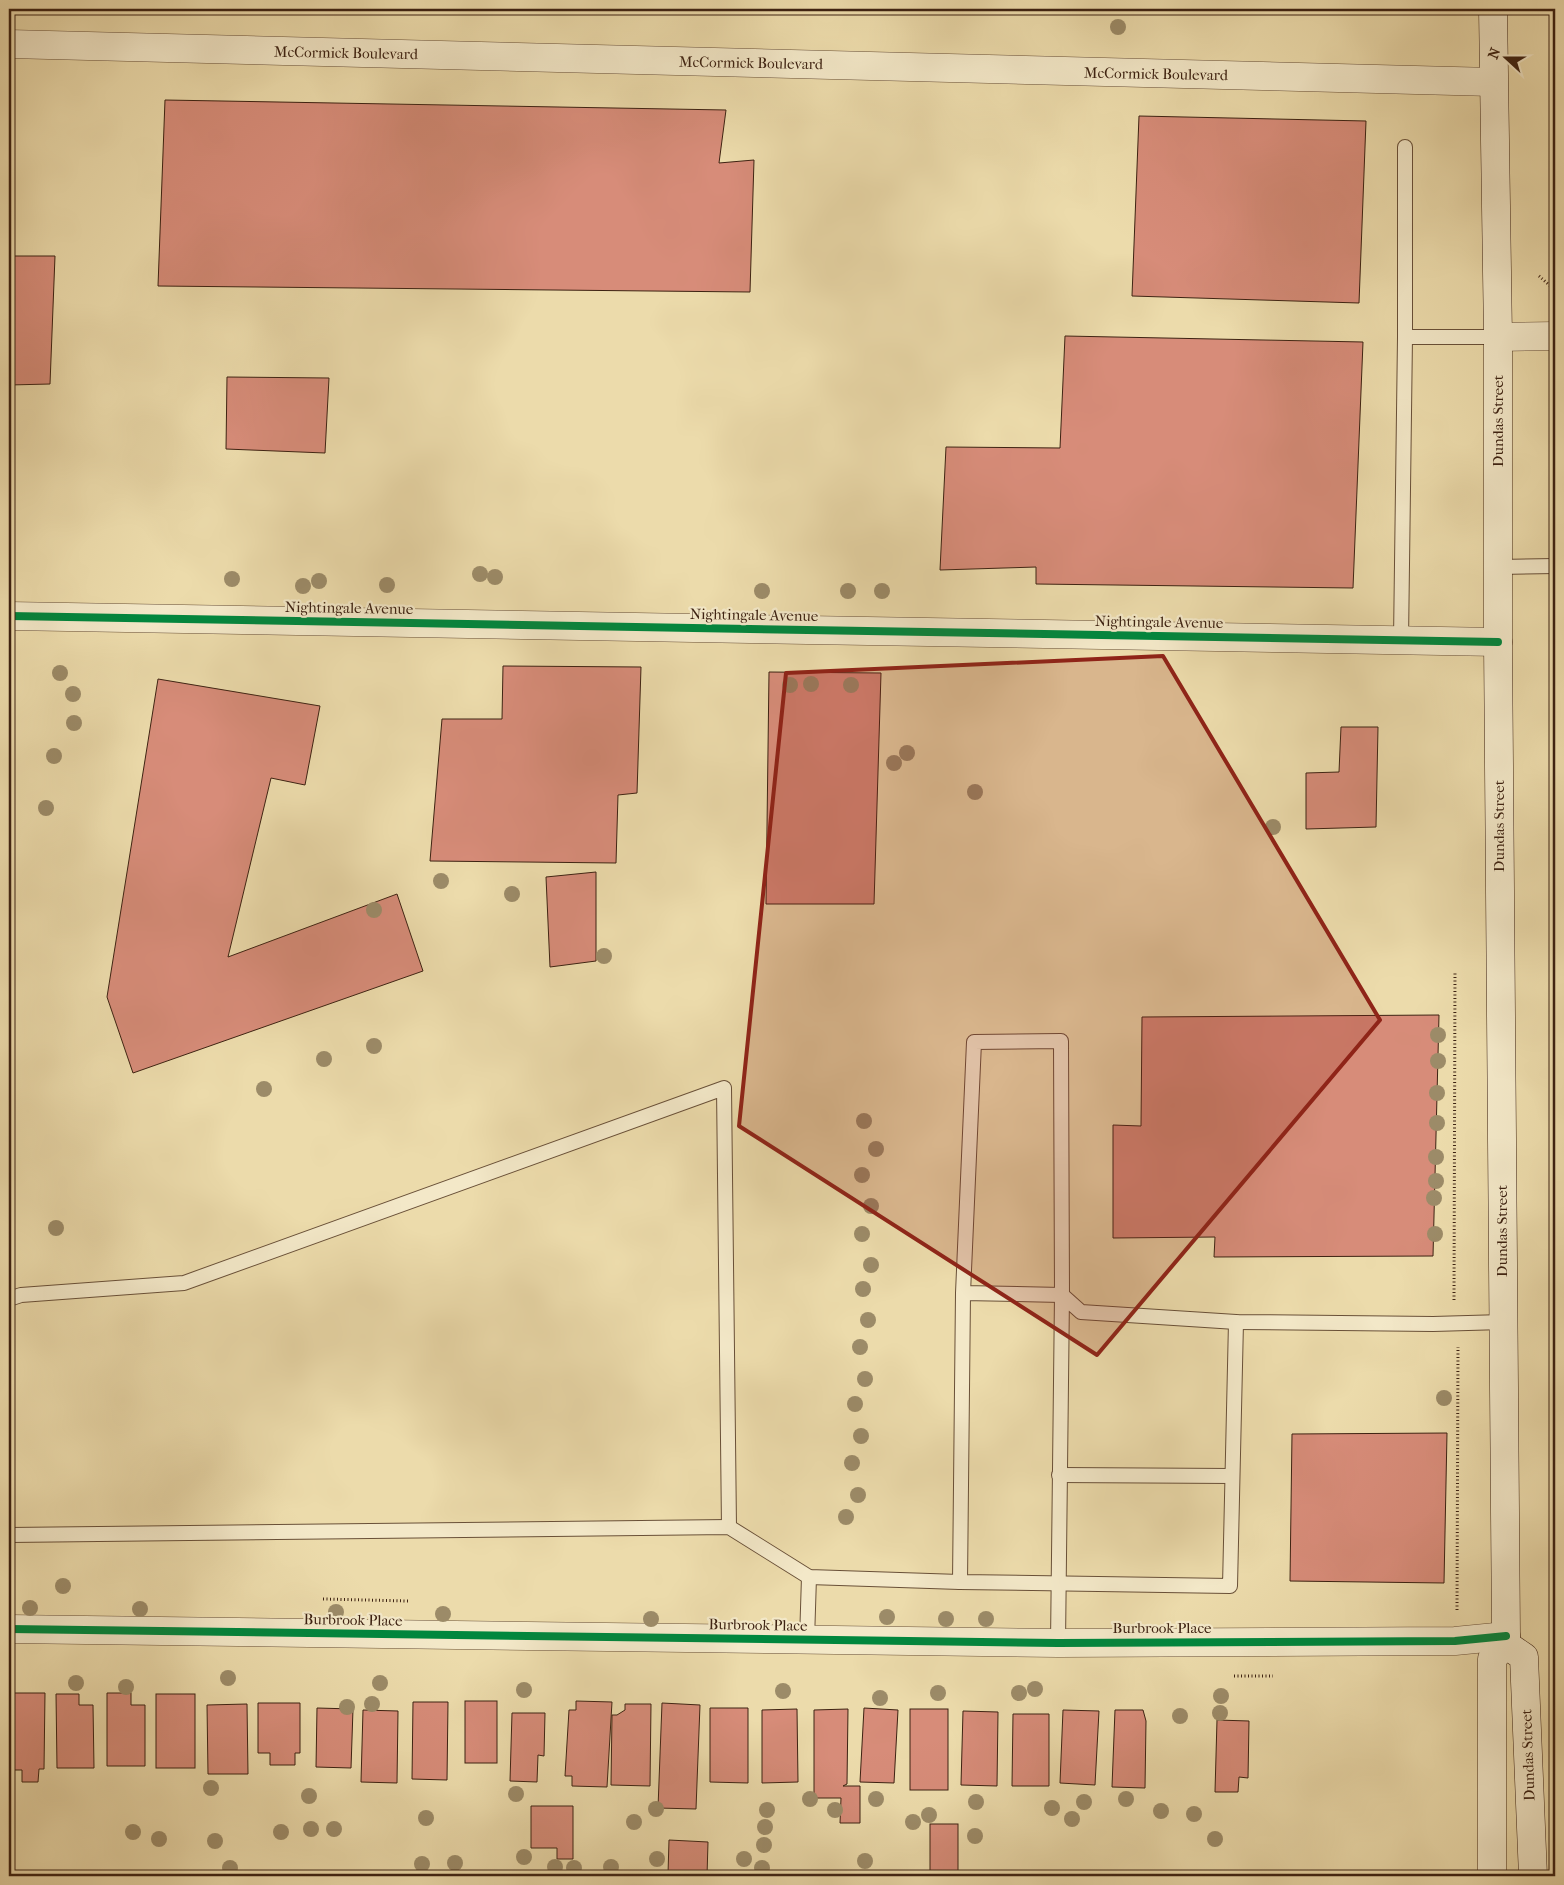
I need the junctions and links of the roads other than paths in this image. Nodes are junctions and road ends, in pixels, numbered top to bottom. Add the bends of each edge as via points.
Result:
1 (1493, 9) edge
2 (9, 44) edge
3 (1493, 82) junction
4 (1405, 147) dead end
5 (1498, 336) junction
6 (1555, 336) edge
7 (1405, 337) junction
8 (1498, 566) junction
9 (1555, 566) edge
10 (9, 616) edge
11 (1401, 640) junction
12 (1498, 642) junction
13 (963, 1294) junction
14 (1062, 1295) junction
15 (9, 1299) edge
16 (1236, 1322) junction
17 (1503, 1322) junction
18 (1059, 1475) junction
19 (1232, 1476) junction
20 (729, 1527) junction
21 (9, 1535) edge
22 (809, 1578) junction
23 (960, 1582) junction
24 (1058, 1584) junction
25 (9, 1629) edge
26 (807, 1640) junction
27 (1506, 1640) junction
28 (1058, 1643) junction
29 (1492, 1876) edge
30 (1533, 1876) edge

1 - 3 street, Dundas Street
2 - 3 street, McCormick Boulevard
3 - 5 street, Dundas Street
4 - 7 lane
5 - 6 street
5 - 7 lane
5 - 8 street, Dundas Street
7 - 11 lane
8 - 9 lane
8 - 12 street, Dundas Street
10 - 11 street, Nightingale Avenue
11 - 12 street, Nightingale Avenue
12 - 17 street, Dundas Street
13 - 14 lane
13 - 14 lane via 974,1042 1062,1041
13 - 23 lane
14 - 16 lane via 1081,1312
14 - 18 lane
15 - 20 lane via 21,1295 184,1283 724,1088
16 - 17 lane
16 - 19 lane
17 - 27 street, Dundas Street
18 - 19 lane
18 - 24 lane
19 - 24 lane via 1230,1586
20 - 21 lane
20 - 22 lane
22 - 23 lane
22 - 26 lane
23 - 24 lane
24 - 28 lane
25 - 26 street, Burbrook Place
26 - 28 street, Burbrook Place
27 - 28 street, Burbrook Place
27 - 29 street via 1492,1659
27 - 30 street, Dundas Street via 1524,1656

